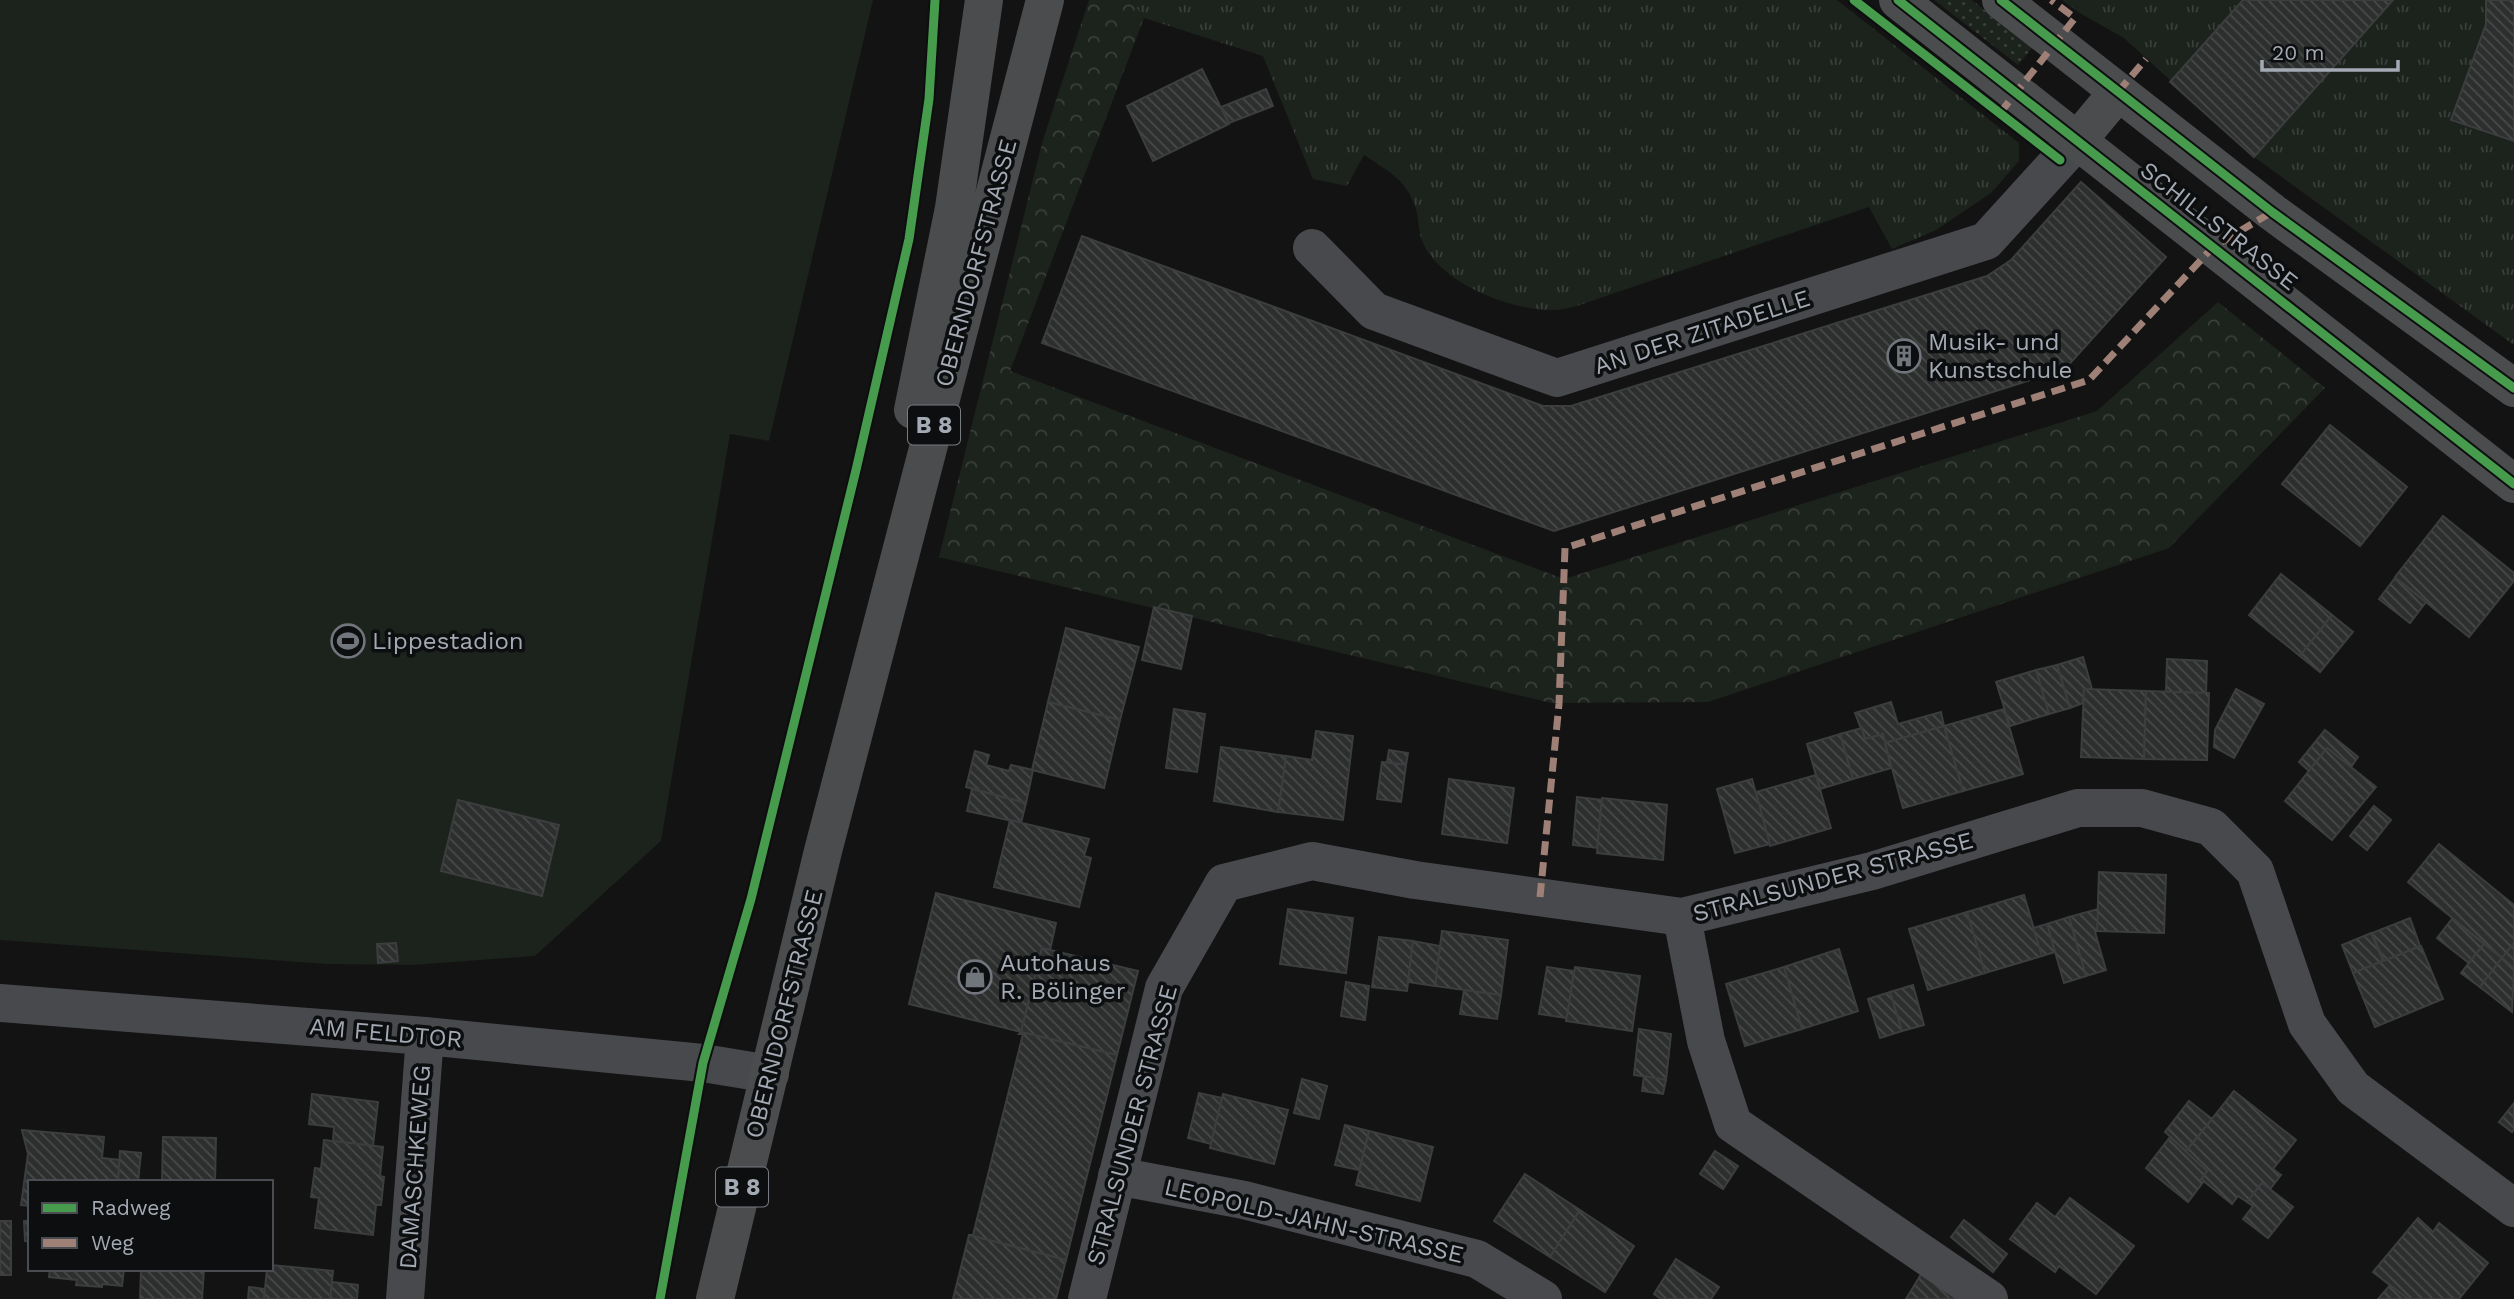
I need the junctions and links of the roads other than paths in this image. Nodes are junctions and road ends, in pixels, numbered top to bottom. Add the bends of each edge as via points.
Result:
1 (1045, 0) edge
2 (1898, 0) edge
3 (2001, 0) edge
4 (981, 5) edge
5 (2118, 92) junction
6 (2078, 139) junction
7 (1312, 248) dead end
8 (2514, 388) edge
9 (2514, 484) edge
10 (823, 851) junction
11 (1682, 917) junction
12 (0, 1003) edge
13 (425, 1036) junction
14 (770, 1074) junction
15 (1117, 1176) junction
16 (2514, 1208) edge
17 (405, 1299) edge
18 (715, 1299) edge
19 (1087, 1299) edge
20 (1543, 1299) edge
21 (1989, 1299) edge

1 - 10 main road, OBERNDORFSTRASSE / B 8
2 - 6 main road, SCHILLSTRASSE
3 - 5 main road, SCHILLSTRASSE
4 - 10 main road, OBERNDORFSTRASSE / B 8 via 954,208
5 - 6 main road
5 - 8 main road, SCHILLSTRASSE via 2272,212
6 - 7 street, AN DER ZITADELLE via 1986,241 1557,378 1374,312
6 - 9 main road, SCHILLSTRASSE
10 - 14 main road, OBERNDORFSTRASSE / B 8
11 - 15 street, STRALSUNDER STRASSE via 1312,862 1224,883 1164,988
11 - 16 street, STRALSUNDER STRASSE via 1872,871 2078,808 2142,808 2211,827 2255,871 2307,1024 2353,1088
11 - 21 street via 1706,1041 1733,1124
12 - 13 street, AM FELDTOR
13 - 14 street, AM FELDTOR via 703,1063
13 - 17 street, DAMASCHKEWEG
14 - 18 main road, OBERNDORFSTRASSE / B 8
15 - 19 street, STRALSUNDER STRASSE
15 - 20 street, LEOPOLD-JAHN-STRASSE via 1244,1200 1477,1259

